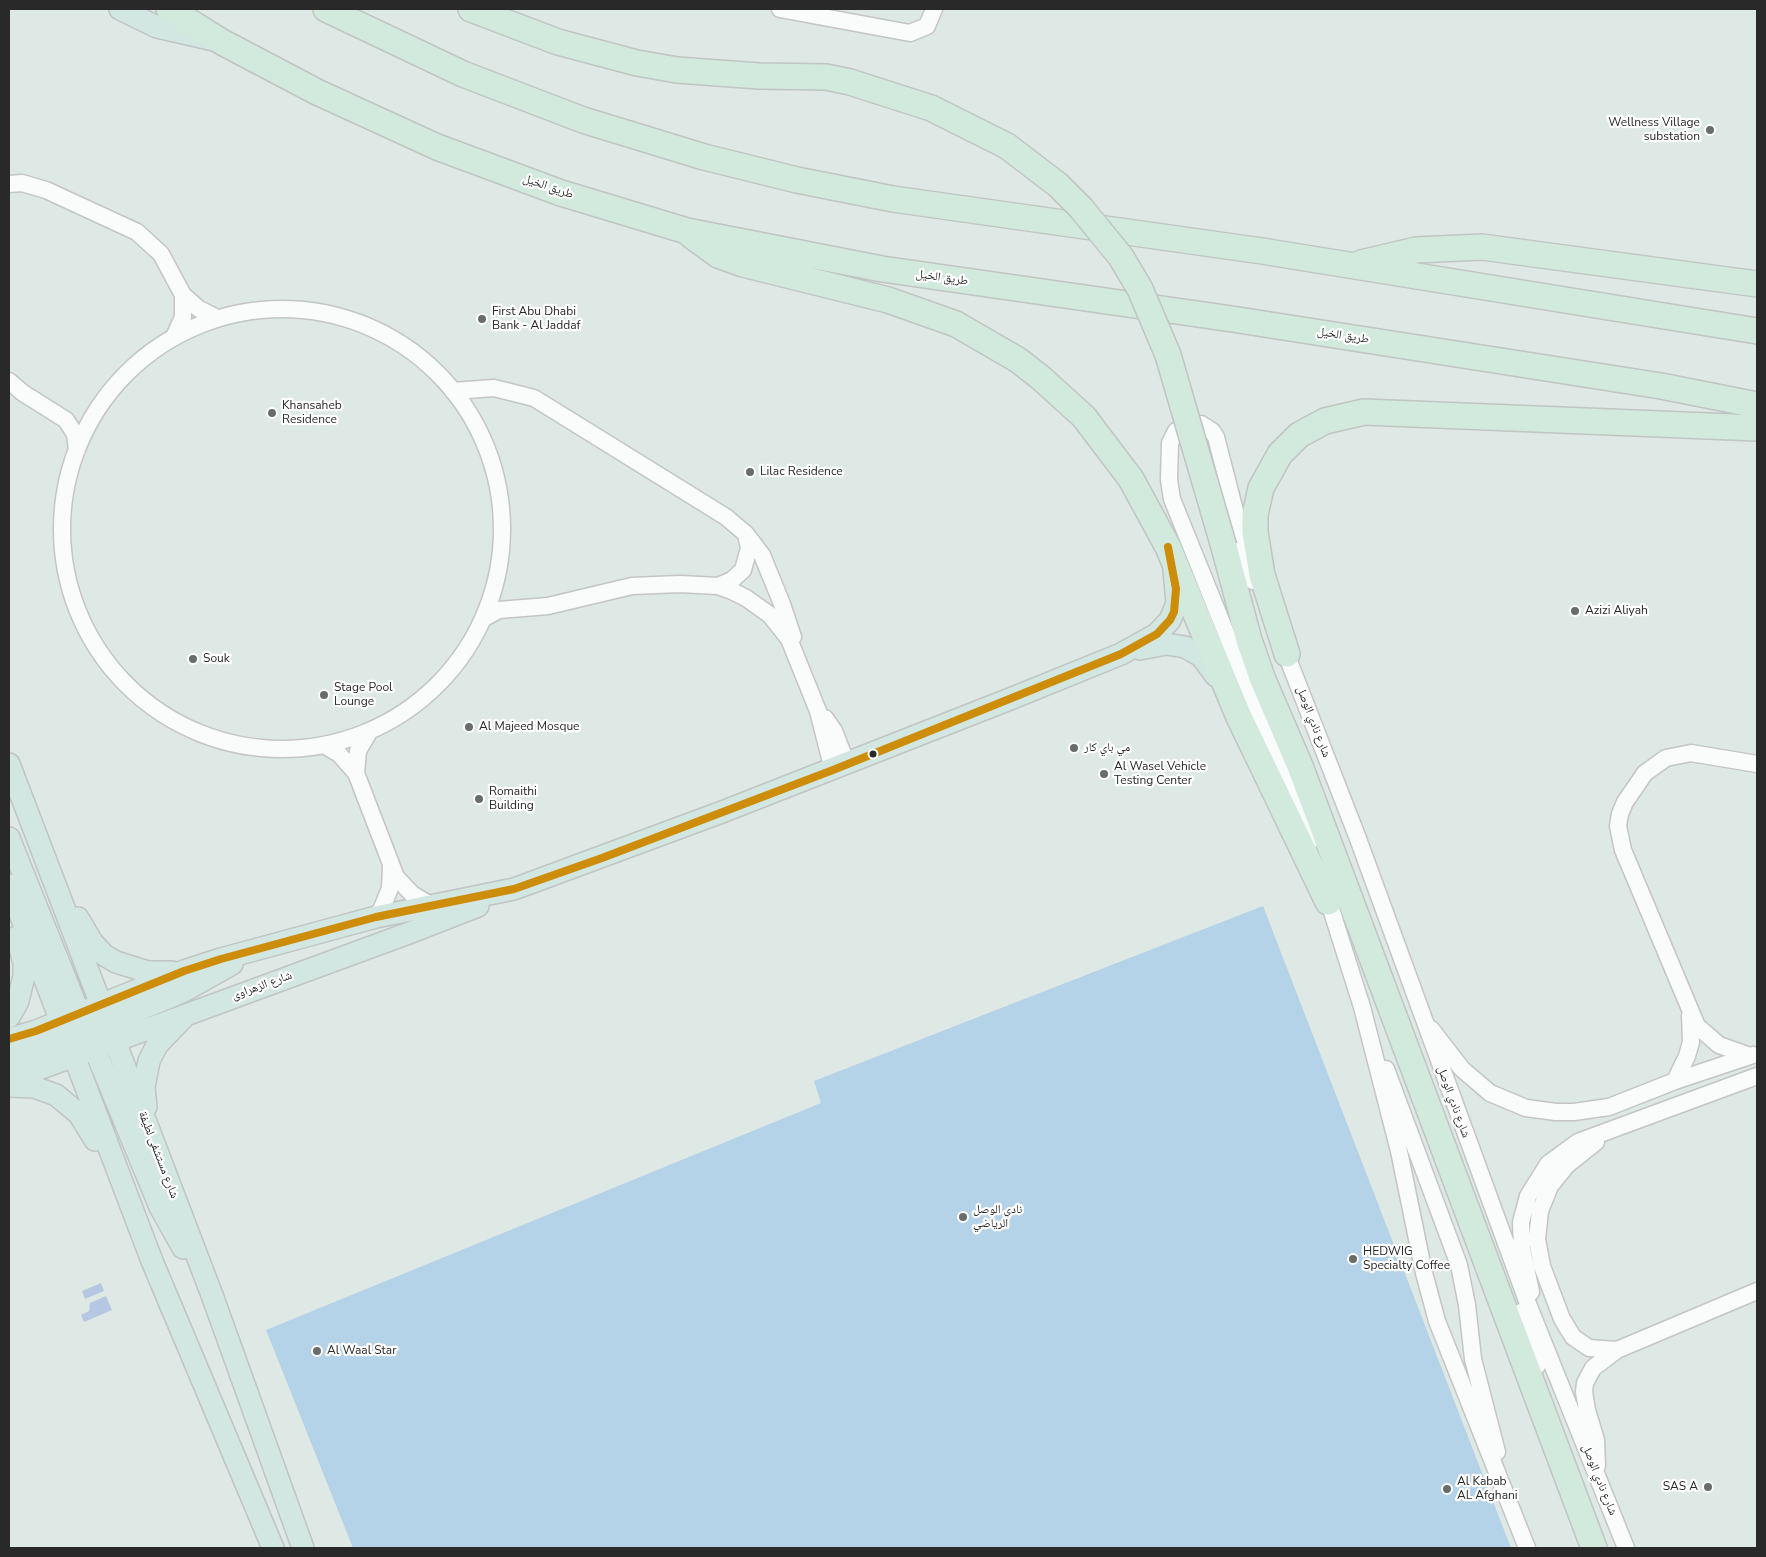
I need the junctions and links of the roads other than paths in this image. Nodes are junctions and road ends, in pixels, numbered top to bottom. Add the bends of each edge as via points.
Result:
1 (120, 9) edge
2 (169, 9) edge
3 (326, 9) edge
4 (471, 9) edge
5 (780, 9) edge
6 (934, 9) edge
7 (222, 42) junction
8 (9, 184) edge
9 (35, 187) junction
10 (9, 193) edge
11 (687, 230) junction
12 (1353, 266) junction
13 (1757, 284) edge
14 (183, 295) junction
15 (217, 318) junction
16 (1757, 331) edge
17 (174, 337) junction
18 (9, 381) edge
19 (453, 391) junction
20 (1757, 405) edge
21 (99, 408) junction
22 (60, 414) junction
23 (1757, 428) edge
24 (77, 451) junction
25 (746, 534) junction
26 (1168, 547) junction
27 (718, 586) junction
28 (484, 618) junction
29 (796, 652) junction
30 (1121, 654) junction
31 (1287, 654) junction
32 (1239, 717) junction
33 (368, 732) junction
34 (324, 745) junction
35 (9, 764) edge
36 (1757, 764) edge
37 (840, 767) junction
38 (356, 773) junction
39 (9, 838) edge
40 (391, 867) junction
41 (50, 871) junction
42 (9, 886) edge
43 (514, 889) junction
44 (1328, 902) junction
45 (432, 906) junction
46 (376, 917) junction
47 (246, 952) junction
48 (184, 971) junction
49 (196, 1010) junction
50 (1689, 1013) junction
51 (9, 1017) edge
52 (1422, 1018) junction
53 (86, 1031) junction
54 (9, 1039) edge
55 (1372, 1048) junction
56 (1753, 1054) edge
57 (9, 1059) edge
58 (1757, 1076) edge
59 (9, 1080) edge
60 (1675, 1081) junction
61 (9, 1086) edge
62 (1457, 1111) junction
63 (1609, 1132) junction
64 (151, 1137) junction
65 (121, 1180) junction
66 (1757, 1291) edge
67 (212, 1295) junction
68 (1530, 1309) junction
69 (1616, 1350) junction
70 (1596, 1473) junction
71 (1502, 1484) junction
72 (1580, 1512) junction
73 (273, 1548) edge
74 (303, 1548) edge
75 (1527, 1548) edge
76 (1594, 1548) edge
77 (1626, 1548) edge

1 - 7 main road via 166,30
2 - 7 highway, طريق الخيل
3 - 12 highway via 463,74 583,120 704,157 893,199
4 - 72 highway, bridge via 558,42 638,63 678,70 826,77 931,108 1007,146 1058,185 1121,257 1140,289 1168,355 1263,680 1300,766
5 - 6 street via 910,33 927,26
7 - 11 highway, طريق الخيل via 317,92 437,147 561,193
8 - 9 street
9 - 10 street
9 - 14 street via 138,232 160,254
11 - 20 highway, طريق الخيل via 882,269 1251,322 1662,386
11 - 26 highway via 707,248 743,264 888,300 943,318 1018,360 1063,397 1101,437 1131,478
12 - 13 highway via 1416,250 1482,247
12 - 16 highway
14 - 15 street via 199,309
14 - 17 street via 183,317
15 - 17 street
15 - 19 street via 272,309 310,311 344,318 377,330 410,351
17 - 21 street via 138,362 116,384
18 - 22 street
19 - 25 street via 494,388 534,398 726,517
19 - 28 street via 484,444 500,504 499,566
21 - 22 street via 84,415
21 - 24 street
22 - 24 street via 72,426
23 - 31 highway via 1371,412 1350,413 1325,420 1299,436 1280,454 1262,488 1255,515 1262,575
24 - 34 street via 63,514 68,577 82,618 102,654 116,671 146,701 200,733 261,748
25 - 27 street via 749,548 743,570
25 - 29 street via 762,555 775,585
26 - 30 main road, شارع الزهراوى via 1176,589 1174,612 1158,634
26 - 32 highway
27 - 28 street via 632,586 548,606 499,610
27 - 29 street via 758,606 780,626
28 - 33 street via 463,655 440,682 400,716
29 - 37 street
30 - 32 main road, شارع الزهراوى via 1166,644 1194,650 1213,670
30 - 37 main road, شارع الزهراوى
31 - 44 street, شارع نادي الوصل via 1254,581 1216,437 1200,424 1187,424 1176,431 1170,443 1168,471 1172,498 1301,816
31 - 52 street, شارع نادي الوصل
32 - 44 highway
33 - 34 street
33 - 38 street via 358,751
34 - 38 street
35 - 41 main road, شارع مستشفى لطيفة
36 - 50 street via 1691,753 1666,758 1645,773 1620,814 1618,826 1623,850
37 - 43 main road, شارع الزهراوى
38 - 40 street
39 - 53 main road
40 - 45 street via 408,890
40 - 46 street via 389,894
41 - 48 main road via 66,890 83,930 104,955 148,972
41 - 53 main road, شارع مستشفى لطيفة
42 - 51 main road via 10,915 22,950 24,976 18,1001
42 - 53 main road, شارع مستشفى لطيفة
43 - 45 main road, شارع الزهراوى
43 - 49 main road, شارع الزهراوى via 409,933
44 - 55 street
45 - 46 main road, شارع الزهراوى
46 - 47 main road, شارع الزهراوى
47 - 48 main road, شارع الزهراوى
47 - 53 main road via 197,985
48 - 53 main road, شارع الزهراوى
49 - 53 main road, شارع الزهراوى
49 - 64 main road via 168,1032 149,1061 144,1087
50 - 56 street via 1707,1037 1719,1045
50 - 60 street via 1689,1049
52 - 60 street via 1471,1078 1496,1096 1526,1108 1556,1112 1592,1110 1626,1101
52 - 62 street, شارع نادي الوصل
53 - 54 main road, شارع الزهراوى
53 - 57 main road
53 - 59 main road, شارع الزهراوى
53 - 64 main road, شارع مستشفى لطيفة
53 - 65 main road, شارع مستشفى لطيفة
53 - 67 main road via 160,1207
55 - 71 street via 1401,1158 1429,1295
55 - 71 street via 1390,1077 1459,1265 1473,1359 1495,1441
56 - 60 street
58 - 63 street
61 - 65 main road via 39,1089 68,1103 88,1126 109,1166
62 - 68 street, شارع نادي الوصل
62 - 72 street
63 - 68 street via 1578,1142 1557,1156 1540,1174 1528,1196 1521,1235 1531,1284
63 - 69 street via 1567,1165 1550,1186 1540,1211 1537,1239 1542,1266 1562,1319 1573,1337 1589,1348
64 - 67 main road, شارع مستشفى لطيفة
65 - 73 main road, شارع مستشفى لطيفة
66 - 69 street
67 - 74 main road, شارع مستشفى لطيفة
68 - 70 street, شارع نادي الوصل
69 - 70 street via 1593,1368 1585,1383 1587,1410 1596,1440
70 - 77 street, شارع نادي الوصل
71 - 75 street
72 - 76 highway

